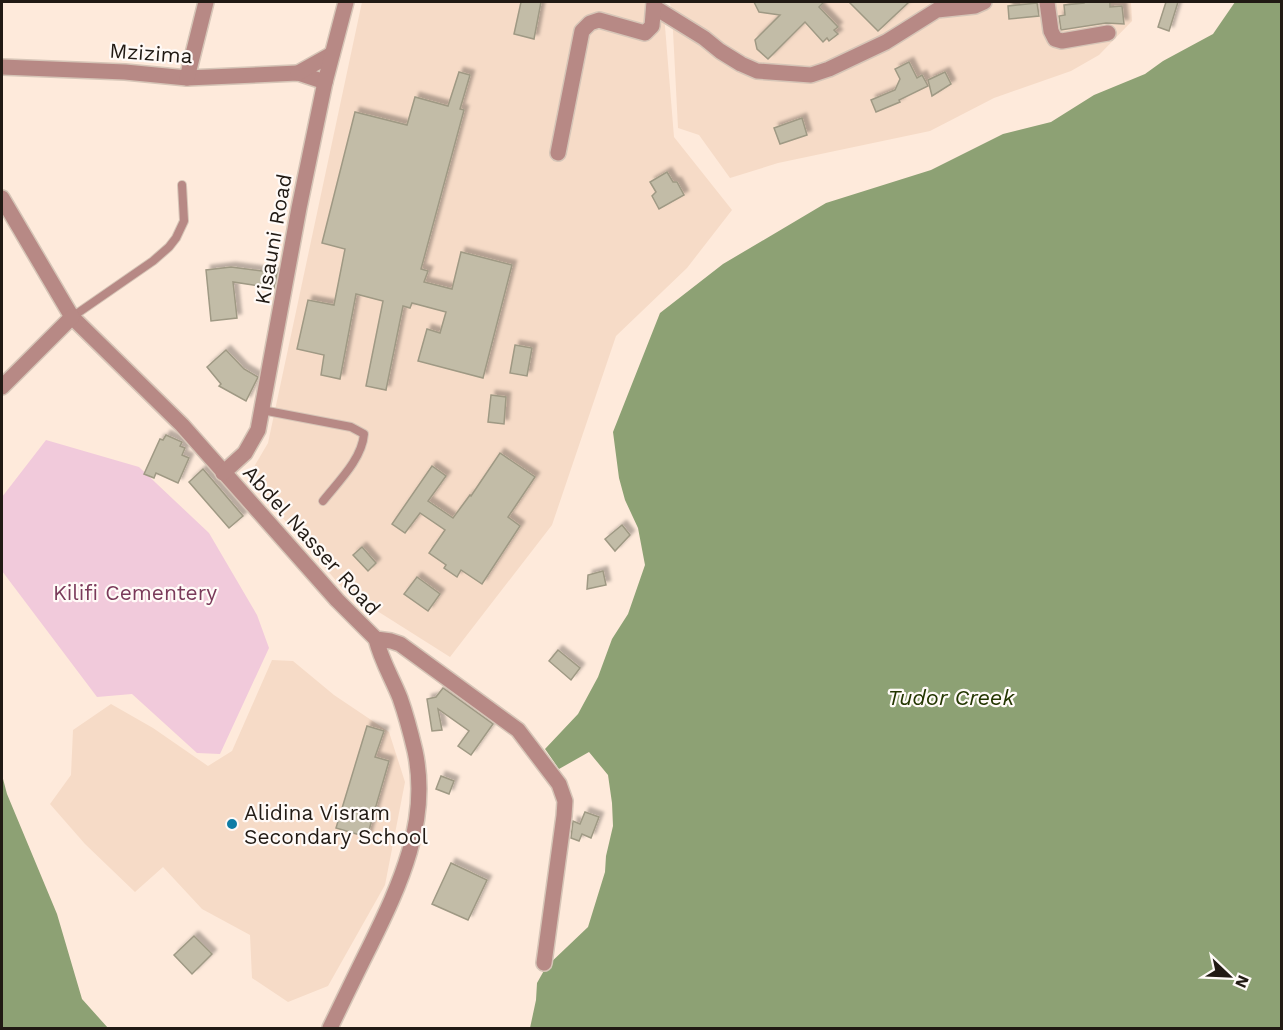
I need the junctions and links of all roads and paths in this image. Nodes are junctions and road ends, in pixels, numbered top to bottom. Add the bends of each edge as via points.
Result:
1 (206, 2) edge
2 (346, 2) edge
3 (984, 2) edge
4 (1047, 2) edge
5 (654, 4) edge
6 (1108, 33) dead end
7 (332, 54) junction
8 (2, 67) edge
9 (298, 73) junction
10 (187, 78) junction
11 (325, 82) junction
12 (558, 153) dead end
13 (182, 185) dead end
14 (2, 198) edge
15 (72, 317) junction
16 (2, 387) edge
17 (262, 410) junction
18 (223, 473) junction
19 (323, 501) dead end
20 (376, 639) junction
21 (544, 963) dead end
22 (330, 1029) edge

1 - 10 street
2 - 7 street, Kisauni Road
3 - 5 street via 937,10 886,42 811,75 749,68
4 - 6 street via 1055,39
5 - 12 street via 652,26 645,33 598,20 582,31
7 - 9 street
7 - 11 street, Kisauni Road
8 - 10 street, Mzizima
9 - 10 street, Mzizima
9 - 11 street
11 - 17 street, Kisauni Road
13 - 15 lane via 184,221 169,247
14 - 15 street, Abdel Nasser Road
15 - 16 street
15 - 18 street, Abdel Nasser Road via 182,425
17 - 18 street, Kisauni Road via 256,436
17 - 19 lane via 351,427 364,434 354,459
18 - 20 street, Abdel Nasser Road
20 - 21 street, Abdel Nasser Road via 400,644 514,726 559,784 565,801 564,816
20 - 22 street via 400,698 415,754 419,795 415,837 401,880

